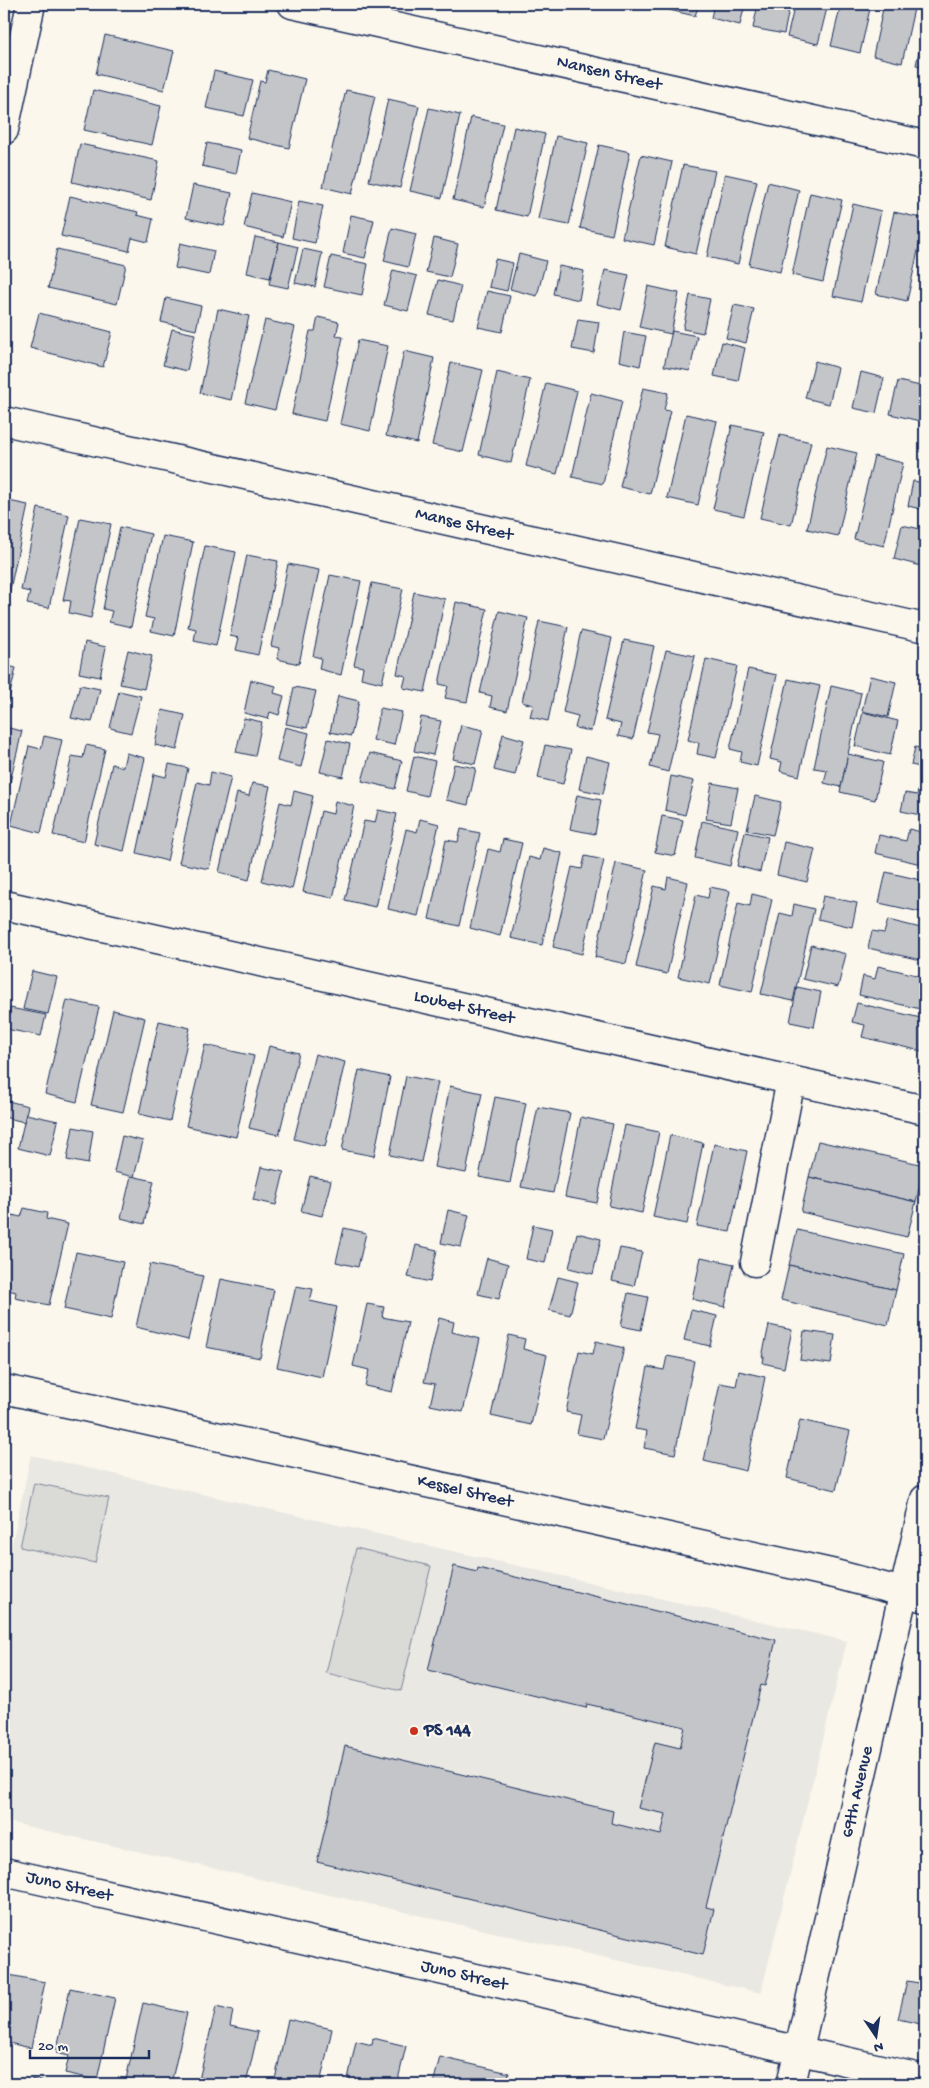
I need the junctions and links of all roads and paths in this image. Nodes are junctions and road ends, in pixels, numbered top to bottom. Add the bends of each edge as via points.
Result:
1 (32, 4) edge
2 (292, 4) edge
3 (4, 130) edge
4 (925, 145) edge
5 (4, 421) edge
6 (925, 628) edge
7 (4, 905) edge
8 (791, 1080) junction
9 (925, 1110) edge
10 (755, 1262) dead end
11 (4, 1389) edge
12 (925, 1499) edge
13 (915, 1595) edge
14 (4, 1872) edge
15 (798, 2051) junction
16 (925, 2079) edge
17 (791, 2084) edge

1 - 3 street
2 - 4 street, Nansen Street
5 - 6 street, Manse Street
7 - 8 street, Loubet Street
8 - 9 street, Loubet Street
8 - 10 street
11 - 13 street, Kessel Street via 825,1572
12 - 13 street, 69th Avenue
13 - 15 street, 69th Avenue
14 - 15 street, Juno Street
15 - 16 street, Juno Street
15 - 17 street, 69th Avenue

